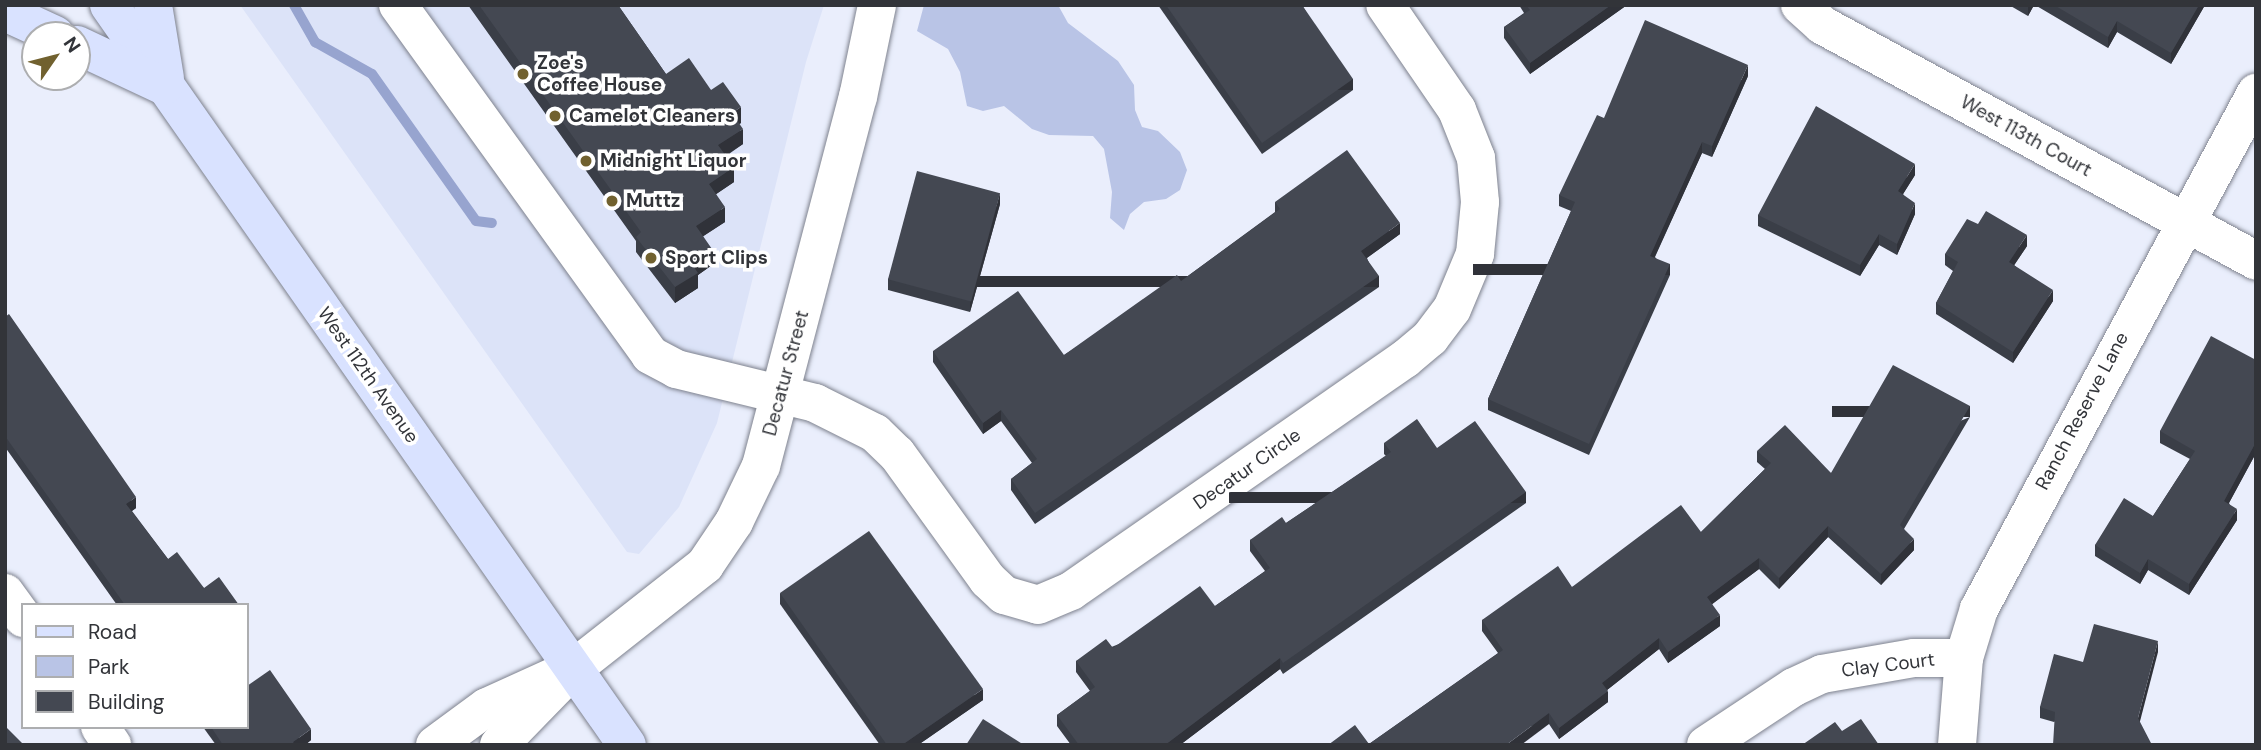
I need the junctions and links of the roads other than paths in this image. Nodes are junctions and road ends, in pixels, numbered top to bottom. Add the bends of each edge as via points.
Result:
1 (109, 5) edge
2 (153, 5) edge
3 (398, 5) edge
4 (877, 5) edge
5 (1385, 5) edge
6 (1800, 5) edge
7 (5, 12) edge
8 (25, 21) edge
9 (91, 52) edge
10 (166, 87) junction
11 (2256, 93) edge
12 (2183, 222) junction
13 (2256, 261) edge
14 (780, 394) junction
15 (5, 593) edge
16 (21, 615) edge
17 (1964, 659) junction
18 (573, 669) junction
19 (101, 729) edge
20 (112, 745) edge
21 (435, 745) edge
22 (499, 745) edge
23 (627, 745) edge
24 (1706, 745) edge
25 (1957, 745) edge

1 - 10 main road, West 112th Avenue
2 - 10 main road
3 - 14 street, Decatur Circle via 650,355 676,369
4 - 14 street, Decatur Street
5 - 14 street, Decatur Circle via 1457,110 1476,158 1479,230 1457,300 1430,338 1405,359 1071,591 1038,605 1004,594 988,580 897,454 875,433 815,403
6 - 12 street, West 113th Court via 1822,25
7 - 8 main road
9 - 10 main road
10 - 18 main road, West 112th Avenue
11 - 12 street, Ranch Reserve Lane
12 - 13 street, West 113th Court
12 - 17 street, Ranch Reserve Lane via 2019,529 1979,609
14 - 18 street, Decatur Street via 761,466 705,565
15 - 16 street
17 - 24 street, Clay Court via 1914,658 1822,674 1794,687
17 - 25 street, Ranch Reserve Lane
18 - 21 street via 487,707
18 - 22 street
18 - 23 main road, West 112th Avenue
19 - 20 street

